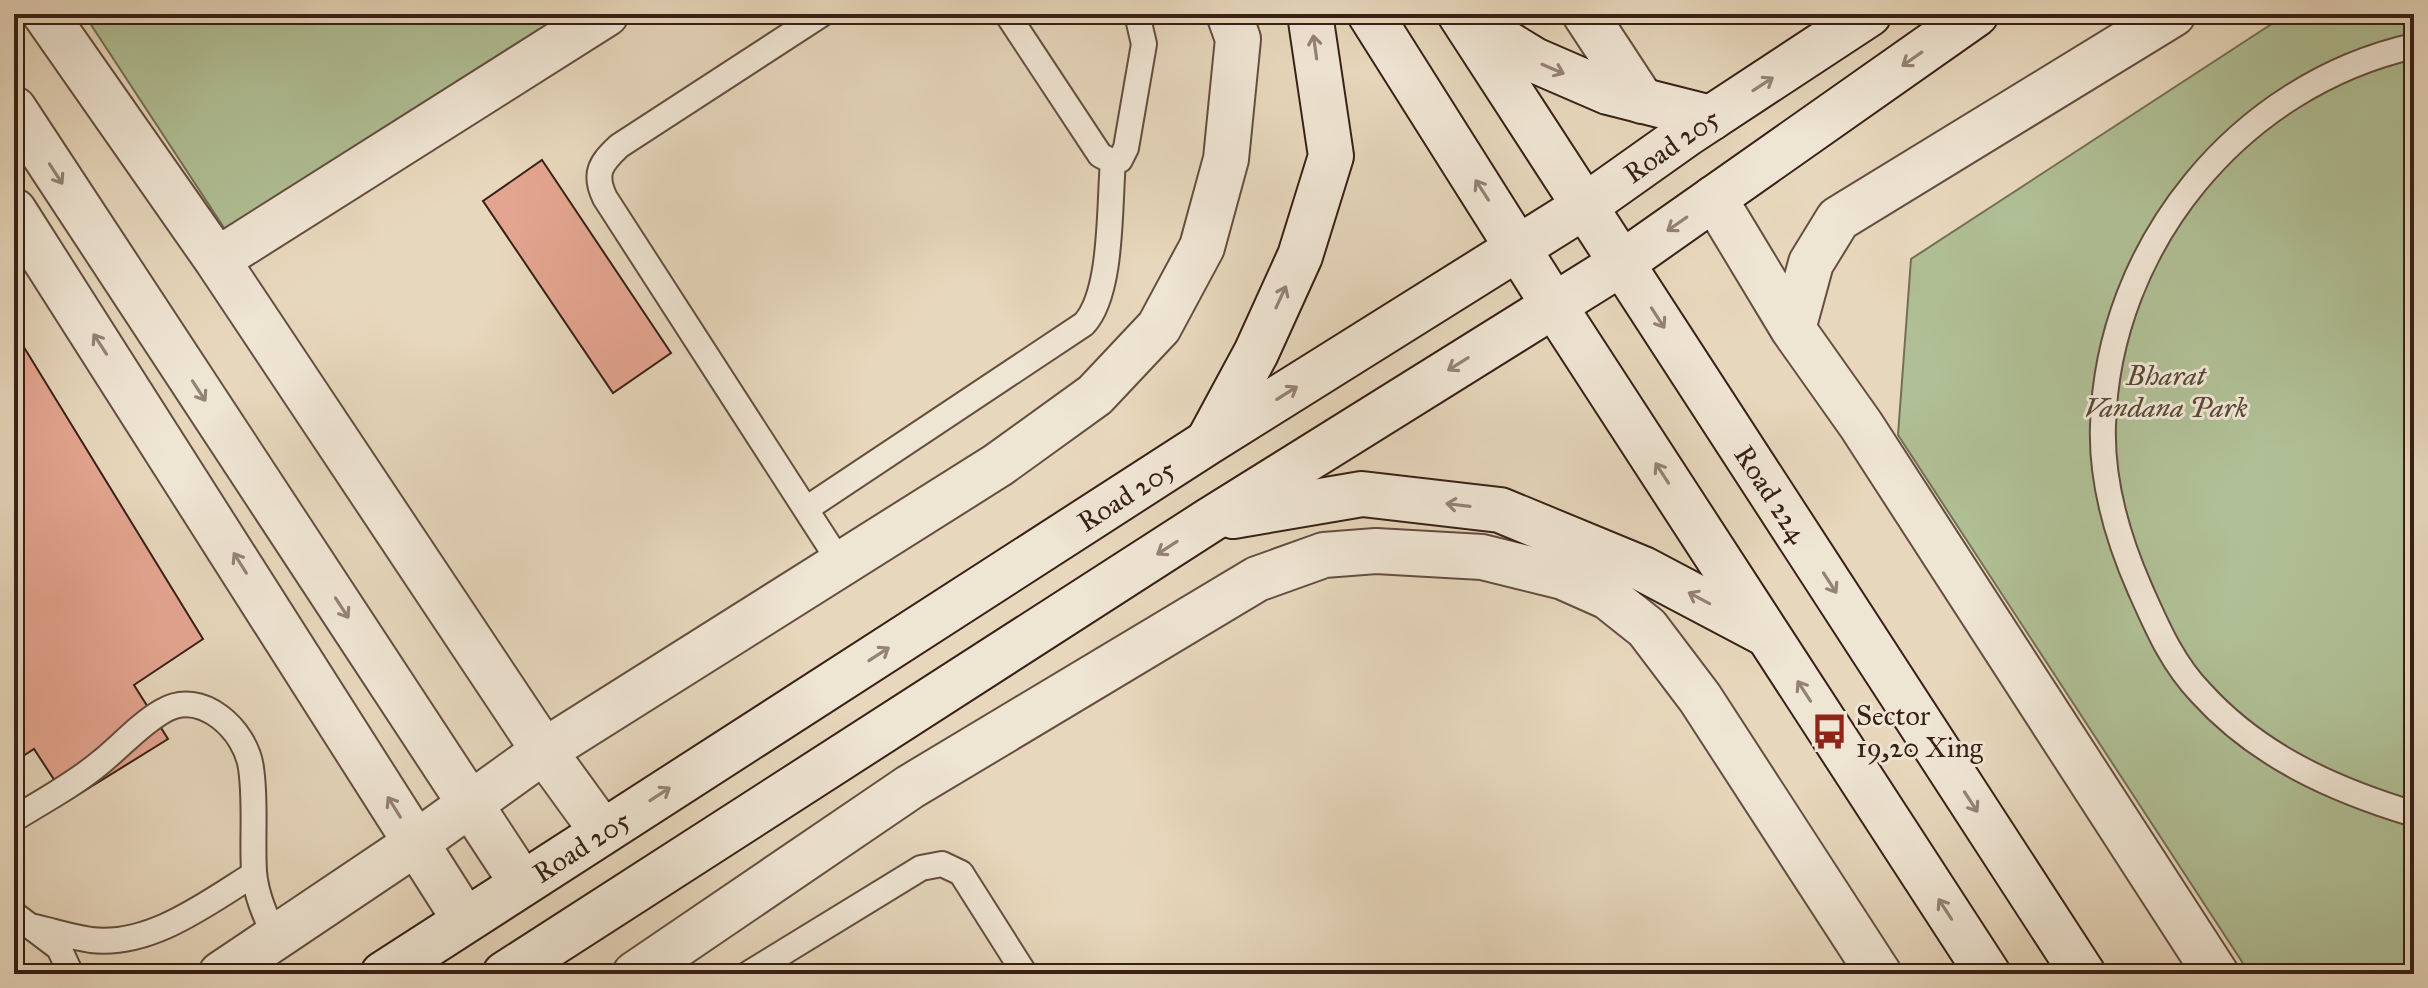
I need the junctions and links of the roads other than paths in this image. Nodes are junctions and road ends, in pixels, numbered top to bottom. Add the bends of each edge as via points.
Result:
1 (45, 14) edge
2 (606, 14) edge
3 (822, 14) edge
4 (1007, 14) edge
5 (1137, 14) edge
6 (1229, 14) edge
7 (1310, 14) edge
8 (1370, 14) edge
9 (1585, 14) edge
10 (1869, 14) edge
11 (1976, 14) edge
12 (2173, 14) edge
13 (1461, 15) edge
14 (2414, 46) edge
15 (1642, 101) junction
16 (14, 109) edge
17 (1711, 118) junction
18 (1113, 162) junction
19 (1714, 198) junction
20 (1585, 206) junction
21 (16, 220) edge
22 (1519, 248) junction
23 (217, 260) junction
24 (1622, 263) junction
25 (1553, 304) junction
26 (1793, 329) junction
27 (1208, 442) junction
28 (806, 509) junction
29 (1210, 520) junction
30 (841, 564) junction
31 (1768, 635) junction
32 (544, 751) junction
33 (470, 802) junction
34 (2414, 814) edge
35 (14, 819) edge
36 (602, 831) junction
37 (416, 843) junction
38 (254, 874) junction
39 (522, 883) junction
40 (22, 920) edge
41 (465, 920) junction
42 (275, 936) junction
43 (71, 974) edge
44 (221, 974) edge
45 (383, 974) edge
46 (505, 974) edge
47 (635, 974) edge
48 (748, 974) edge
49 (1025, 974) edge
50 (1879, 974) edge
51 (1988, 974) edge
52 (2083, 974) edge
53 (2216, 974) edge

1 - 23 street
2 - 23 street
3 - 28 lane via 619,146 598,173 605,198
4 - 18 lane via 1100,155
5 - 18 lane via 1144,44 1126,148
6 - 30 street via 1238,39 1226,159 1202,247 1159,327 1095,395 998,465
27 -> 7 street via 1300,256 1331,156
22 -> 8 street
9 - 15 street
17 -> 10 street, Road 205
11 -> 19 street
12 - 26 street via 1838,219 1811,263
13 -> 15 street via 1534,60
13 - 20 street, Road 224
14 - 34 lane via 2341,70 2274,107 2233,141 2173,209 2136,272 2108,363 2103,426 2106,478 2125,556 2165,647 2199,692 2236,728 2288,763 2322,782
15 - 17 street
16 -> 33 street
17 - 20 street, Road 205
18 - 28 lane via 1096,311
19 -> 24 street
19 - 26 street
20 - 22 street, Road 205
20 - 24 street, Road 224
37 -> 21 street
22 - 25 street
27 -> 22 street, Road 205
23 - 32 street
24 - 25 street
24 -> 52 street, Road 224
25 -> 29 street
31 -> 25 street
26 - 53 street via 1861,425
36 -> 27 street, Road 205
28 - 30 lane
31 -> 29 street via 1643,569 1500,510 1362,494
29 -> 46 street
30 - 32 street
51 -> 31 street
32 - 33 street
32 - 36 street
33 - 37 street
33 - 39 street
35 - 38 lane via 101,763 164,710 185,703 202,705 218,714 251,763
36 - 39 street, Road 205
37 - 41 street
37 - 42 street
38 - 40 lane via 153,931 118,940 91,940
38 - 42 lane
39 - 41 street, Road 205
40 - 43 lane via 59,948
41 - 45 street, Road 205
42 - 44 street
47 - 50 street via 910,787 1257,579 1324,555 1376,551 1482,557 1563,577 1608,597 1647,628 1700,698
48 - 49 lane via 921,868 942,864 961,873

